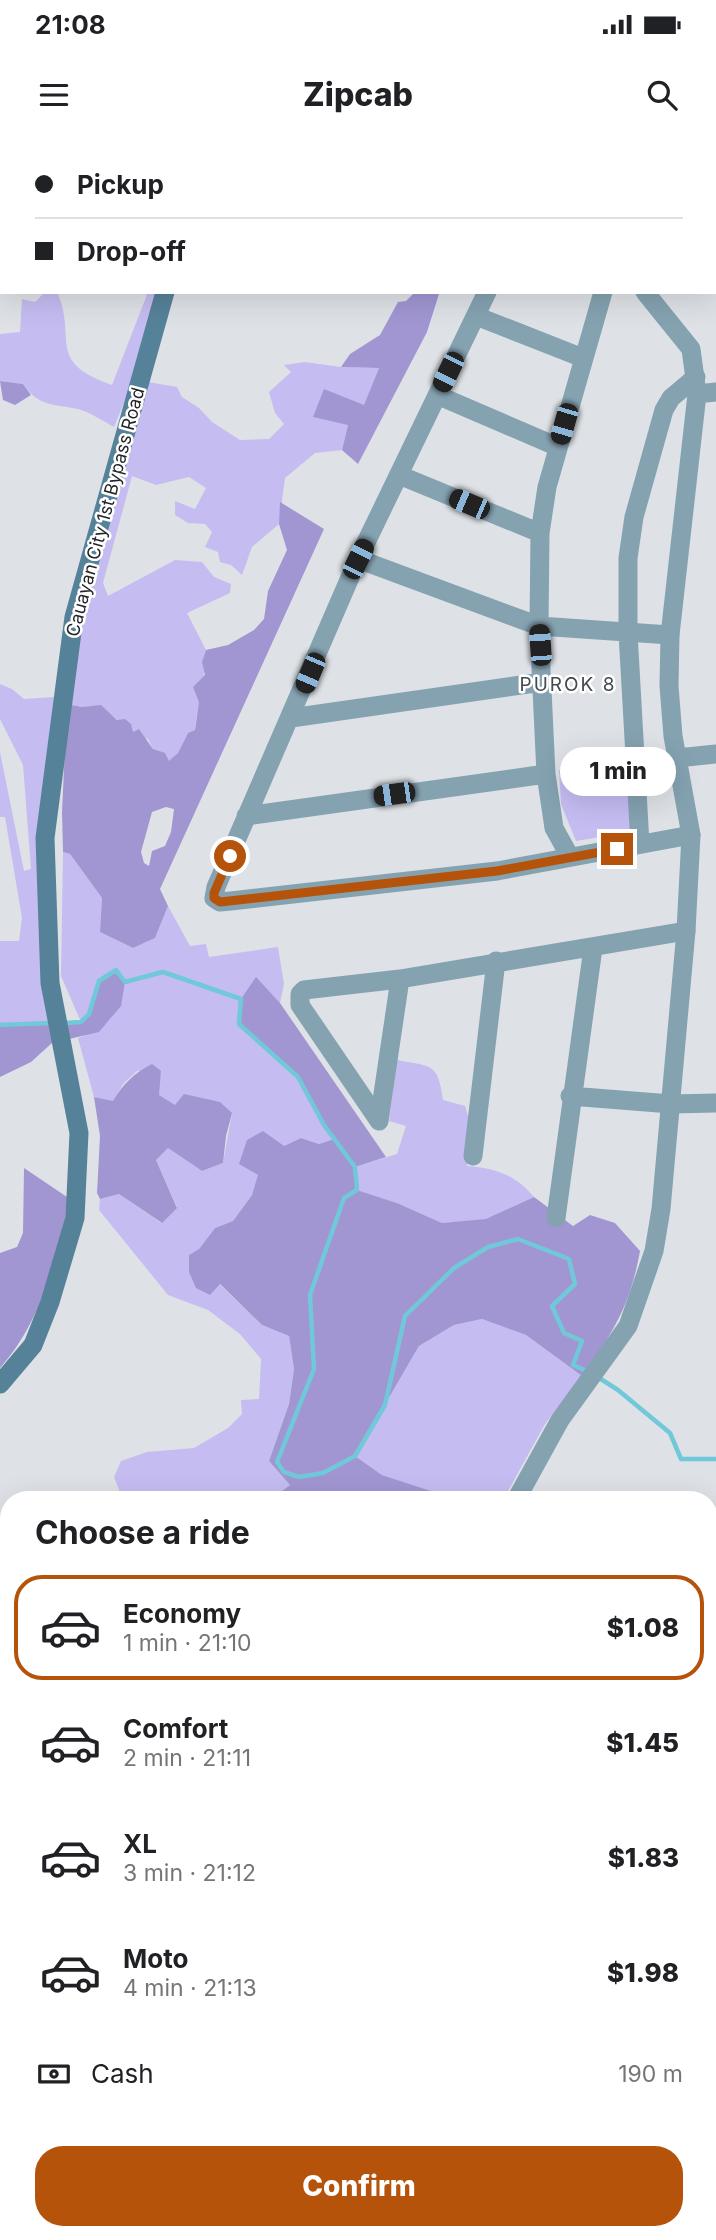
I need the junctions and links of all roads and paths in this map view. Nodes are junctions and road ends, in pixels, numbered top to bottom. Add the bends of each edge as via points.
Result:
1 (164, 294) edge
2 (486, 294) edge
3 (602, 294) edge
4 (647, 294) edge
5 (476, 316) junction
6 (583, 358) junction
7 (703, 388) edge
8 (437, 395) junction
9 (558, 447) junction
10 (399, 475) junction
11 (540, 533) junction
12 (358, 559) junction
13 (539, 626) junction
14 (628, 633) junction
15 (670, 635) junction
16 (542, 682) junction
17 (291, 718) junction
18 (716, 754) edge
19 (677, 758) junction
20 (546, 774) junction
21 (246, 816) junction
22 (691, 835) junction
23 (640, 844) junction
24 (570, 857) junction
25 (686, 931) junction
26 (593, 948) junction
27 (496, 961) junction
28 (400, 979) junction
29 (570, 1096) junction
30 (716, 1103) edge
31 (671, 1104) junction
32 (473, 1156) dead end
33 (556, 1218) dead end
34 (0, 1384) edge
35 (521, 1491) edge

1 - 34 main road, Cauayan City 1st Bypass Road via 70,642 45,838 50,984 79,1133 75,1219 33,1345
2 - 5 street
3 - 6 street
4 - 7 street via 691,349
5 - 6 street
5 - 8 street
6 - 9 street
7 - 14 street via 671,398 664,410 630,537
7 - 15 street
8 - 9 street
8 - 10 street
9 - 11 street
10 - 11 street
10 - 12 street
11 - 13 street
12 - 13 street
12 - 17 street
13 - 14 street
13 - 16 street
14 - 15 street
14 - 23 street
15 - 19 street via 670,704
16 - 17 street
16 - 20 street
17 - 21 street
18 - 19 street
19 - 22 street
20 - 21 street
20 - 24 street via 554,828
21 - 24 street via 214,893 220,902 497,871
22 - 23 street
22 - 25 street
23 - 24 street
25 - 26 street
25 - 31 street
26 - 27 street
26 - 29 street
27 - 28 street
27 - 32 street
28 - 28 street via 389,1056 379,1121 299,999 310,988
29 - 31 street
29 - 33 street
30 - 31 street
31 - 35 street via 654,1251 628,1326 560,1420

